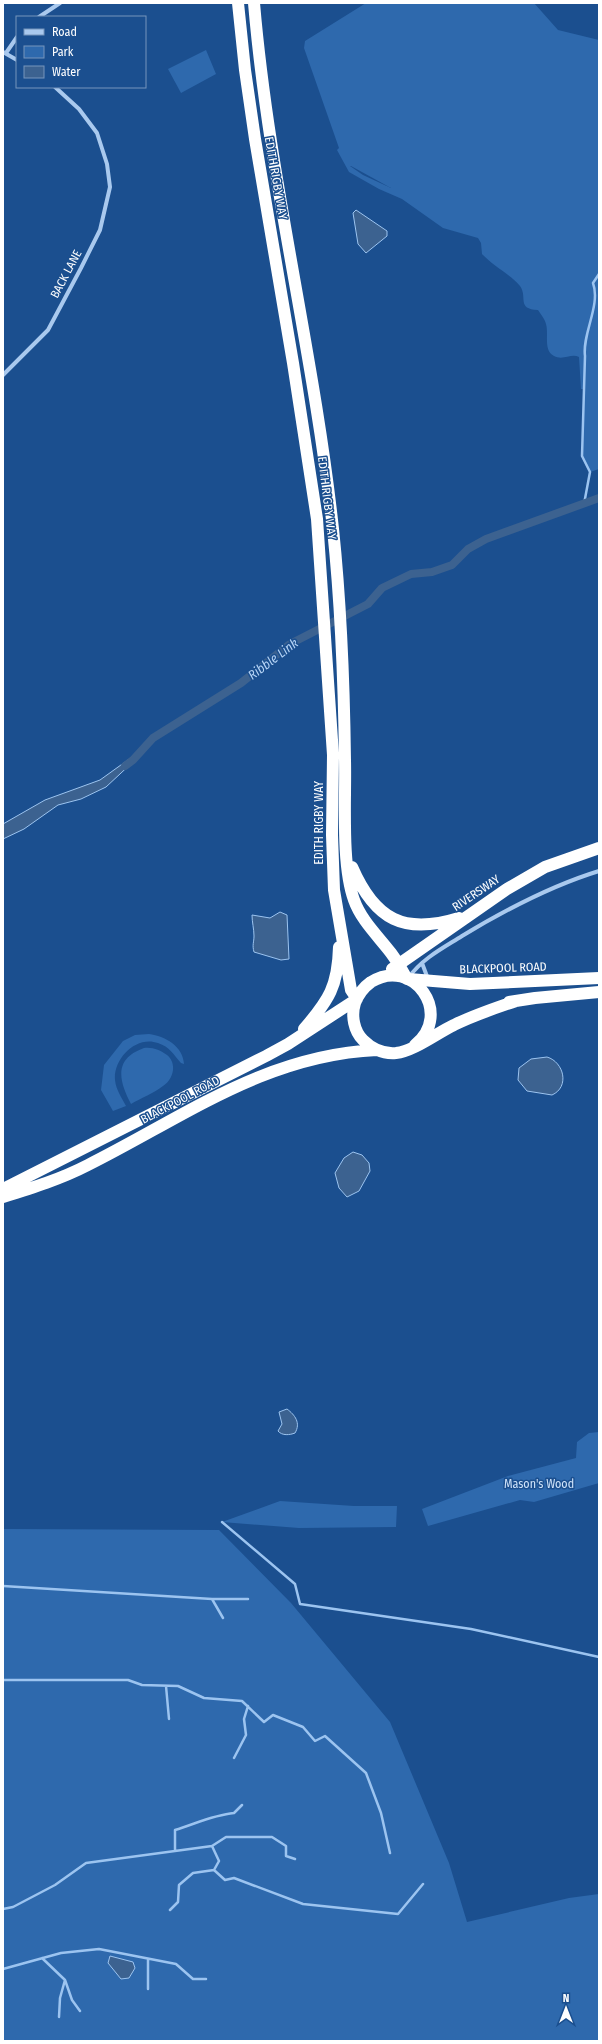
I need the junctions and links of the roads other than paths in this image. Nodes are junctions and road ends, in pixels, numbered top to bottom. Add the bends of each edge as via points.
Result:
1 (60, 3) edge
2 (238, 3) edge
3 (254, 3) edge
4 (40, 16) edge
5 (16, 38) edge
6 (4, 53) edge
7 (16, 59) edge
8 (56, 88) edge
9 (3, 375) edge
10 (599, 848) edge
11 (347, 855) junction
12 (599, 871) edge
13 (474, 911) junction
14 (338, 924) junction
15 (422, 963) junction
16 (398, 964) junction
17 (599, 978) edge
18 (378, 979) junction
19 (407, 979) junction
20 (430, 982) junction
21 (599, 992) edge
22 (357, 999) junction
23 (516, 1001) junction
24 (428, 1029) junction
25 (294, 1040) junction
26 (415, 1046) junction
27 (377, 1050) junction
28 (3, 1189) edge
29 (3, 1197) edge

1 - 4 street
2 - 14 highway, EDITH RIGBY WAY via 254,132 317,519 333,755 332,835
3 - 11 highway, EDITH RIGBY WAY via 263,96 320,428 333,531 339,610
5 - 6 street
6 - 7 street
8 - 9 street, BACK LANE via 79,109 96,133 107,164 110,188 100,230 48,330
10 - 13 highway, RIVERSWAY via 545,868
11 - 13 highway via 359,884 376,908 397,921 423,925 450,921
11 - 16 highway, EDITH RIGBY WAY via 354,901 371,930
12 - 15 street via 540,893 509,909
13 - 16 highway, RIVERSWAY
14 - 22 highway, EDITH RIGBY WAY via 351,990
14 - 25 highway via 338,964 332,992 319,1012
15 - 19 street
15 - 20 street
16 - 18 highway, RIVERSWAY
16 - 19 highway, EDITH RIGBY WAY
17 - 20 highway, BLACKPOOL ROAD via 482,984
18 - 19 highway via 393,976
18 - 22 highway via 365,987
19 - 20 highway, BLACKPOOL ROAD
19 - 24 highway via 420,987 428,1000 431,1014
21 - 23 highway
22 - 25 highway, BLACKPOOL ROAD
22 - 27 highway via 353,1014 356,1029 364,1041
23 - 24 highway via 467,1012
23 - 26 highway via 469,1018
24 - 26 highway
25 - 28 highway, BLACKPOOL ROAD
26 - 27 highway via 396,1053
27 - 29 highway, BLACKPOOL ROAD via 326,1055 270,1071 87,1165 46,1183

